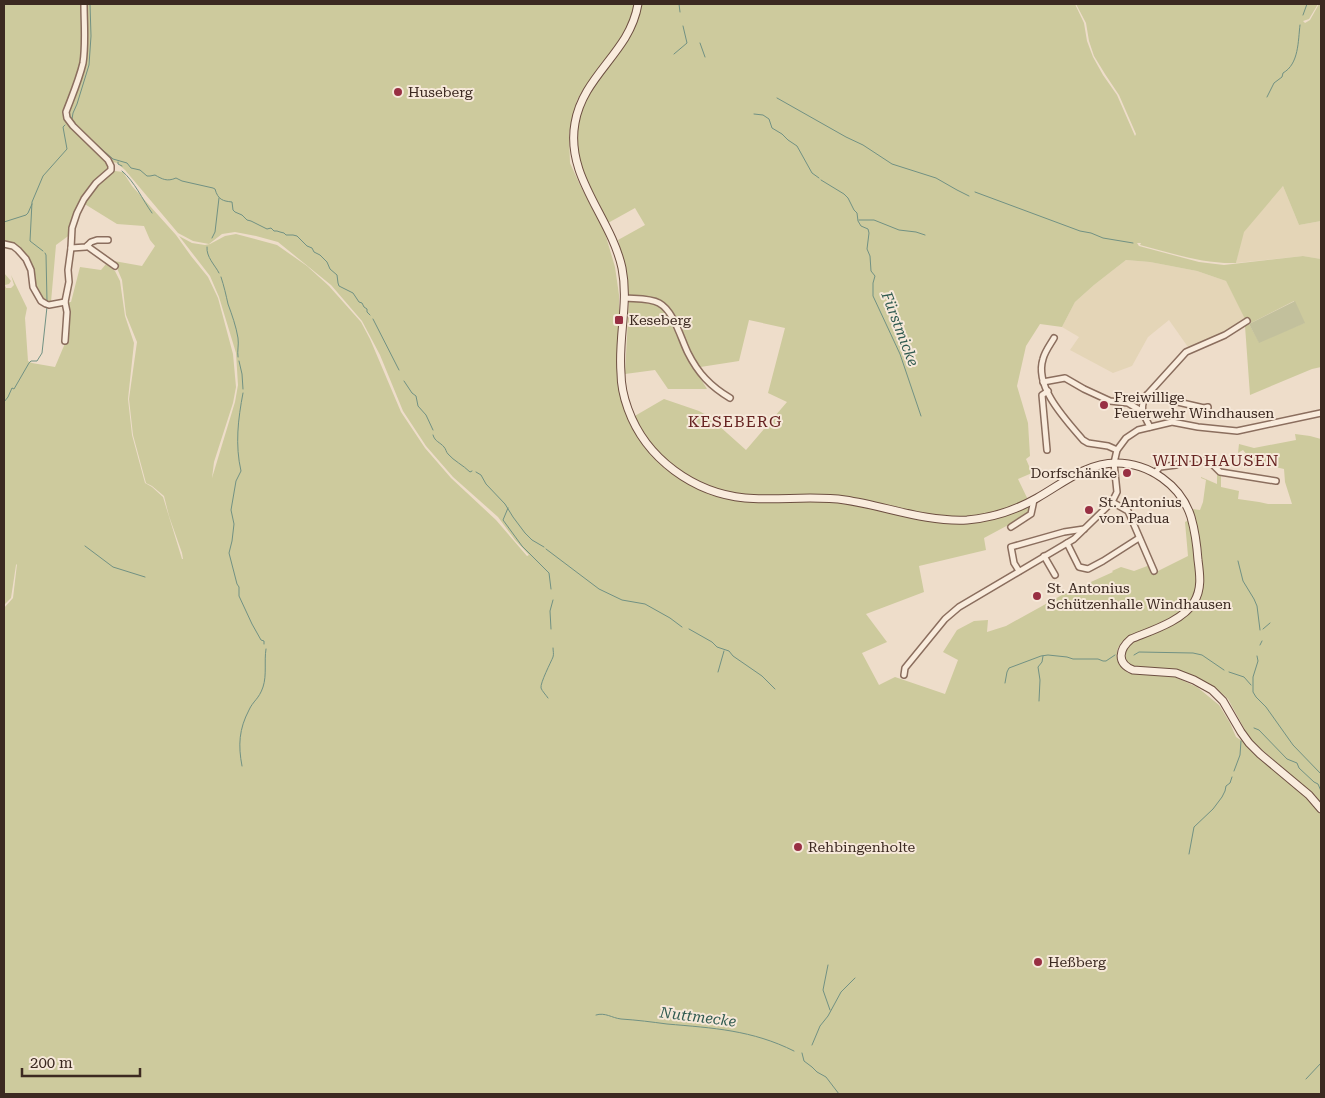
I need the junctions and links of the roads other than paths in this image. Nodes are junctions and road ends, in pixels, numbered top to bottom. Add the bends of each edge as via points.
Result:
1 (84, 4) edge
2 (638, 4) edge
3 (108, 240) dead end
4 (4, 244) edge
5 (87, 246) junction
6 (71, 248) junction
7 (115, 266) dead end
8 (625, 298) junction
9 (65, 302) junction
10 (1247, 321) dead end
11 (1054, 338) dead end
12 (65, 341) dead end
13 (1043, 382) junction
14 (1048, 391) junction
15 (1147, 395) junction
16 (730, 398) dead end
17 (1208, 407) dead end
18 (1142, 412) junction
19 (1321, 413) edge
20 (1150, 427) junction
21 (1046, 450) dead end
22 (1117, 450) junction
23 (1114, 463) junction
24 (1155, 473) junction
25 (1276, 481) dead end
26 (1034, 500) junction
27 (1112, 502) junction
28 (1011, 527) dead end
29 (1084, 529) junction
30 (1139, 538) junction
31 (1067, 543) junction
32 (1044, 556) junction
33 (1154, 571) dead end
34 (1019, 572) junction
35 (1055, 575) dead end
36 (904, 674) dead end
37 (1321, 809) edge

1 - 6 street via 82,63 66,116 108,160 111,168 87,194 77,213
2 - 8 main road via 626,36 582,98 573,140 584,184 616,249
3 - 5 street via 95,240
4 - 9 street via 13,246 26,259 33,287 41,301 49,305
5 - 6 street
5 - 7 street
6 - 9 street
8 - 16 street via 653,301 663,306 708,383
8 - 26 main road via 620,375 629,410 655,454 670,468 701,486 746,498 845,500 940,520 977,519
9 - 12 street
10 - 15 street via 1225,335 1186,352
11 - 13 street via 1043,358
13 - 14 street
13 - 18 street via 1065,378 1110,402 1128,404
14 - 21 street via 1042,395
14 - 22 street via 1060,412 1088,444
15 - 17 street
15 - 18 street via 1142,402
18 - 20 street
19 - 20 street via 1237,431 1172,422
20 - 22 street via 1126,438
22 - 23 street
23 - 24 main road
23 - 26 main road via 1089,468
23 - 27 street via 1117,492
24 - 25 street via 1160,467 1195,458 1211,463 1220,472
24 - 37 main road via 1176,491 1190,516 1195,533 1200,589 1188,611 1131,639 1121,659 1133,670 1169,672 1212,690 1223,701 1249,743
26 - 28 street via 1031,514
27 - 29 street
27 - 30 street via 1128,510
29 - 31 street
29 - 34 street via 1011,547
30 - 31 street via 1088,568 1079,567
30 - 33 street
31 - 32 street
32 - 34 street
32 - 35 street
34 - 36 street via 959,607 905,668

